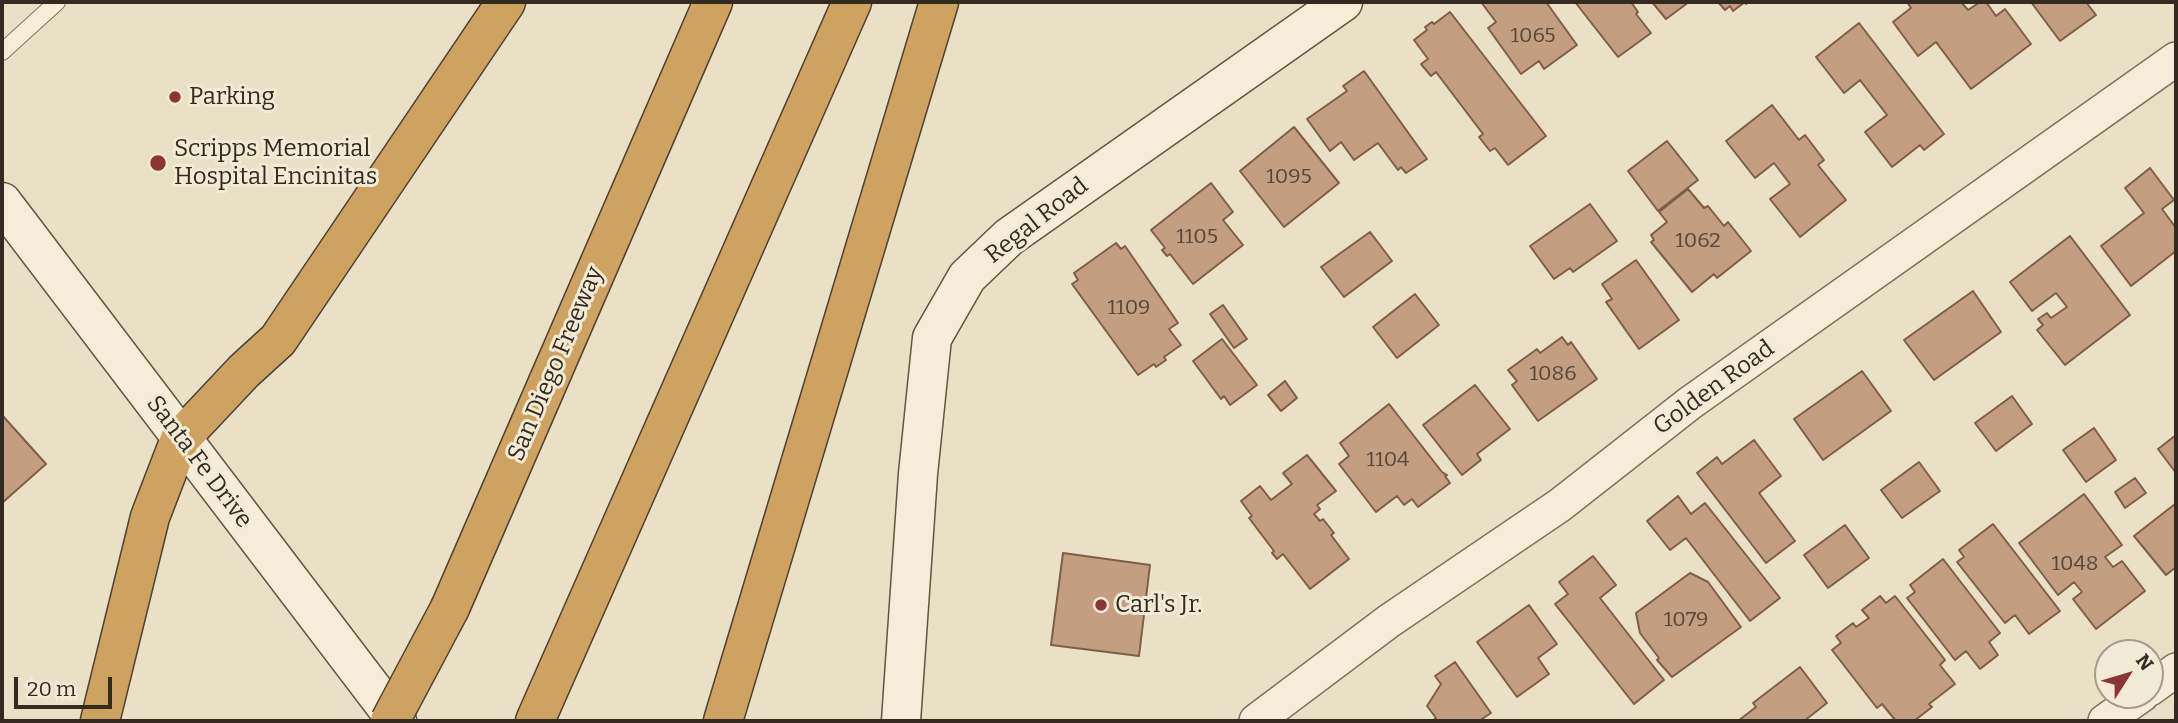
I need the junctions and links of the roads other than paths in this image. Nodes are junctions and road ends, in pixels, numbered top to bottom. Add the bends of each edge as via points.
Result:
1 (57, 2) edge
2 (506, 2) edge
3 (713, 2) edge
4 (852, 2) edge
5 (939, 2) edge
6 (1343, 2) edge
7 (2, 52) edge
8 (2176, 59) edge
9 (2, 202) edge
10 (180, 439) junction
11 (2122, 709) edge
12 (536, 719) edge
13 (100, 721) edge
14 (390, 721) edge
15 (397, 721) edge
16 (723, 721) edge
17 (901, 721) edge
18 (1256, 721) edge
19 (2105, 721) edge

1 - 7 lane
2 - 10 highway via 278,340
3 - 14 highway, San Diego Freeway, bridge via 450,608
4 - 12 highway
5 - 16 highway
6 - 17 street, Regal Road via 1009,237 967,278 932,338
8 - 18 street, Golden Road via 1690,403 1560,505 1389,621
9 - 10 street, Santa Fe Drive
10 - 13 highway via 150,517
10 - 15 street, Santa Fe Drive
11 - 19 street

